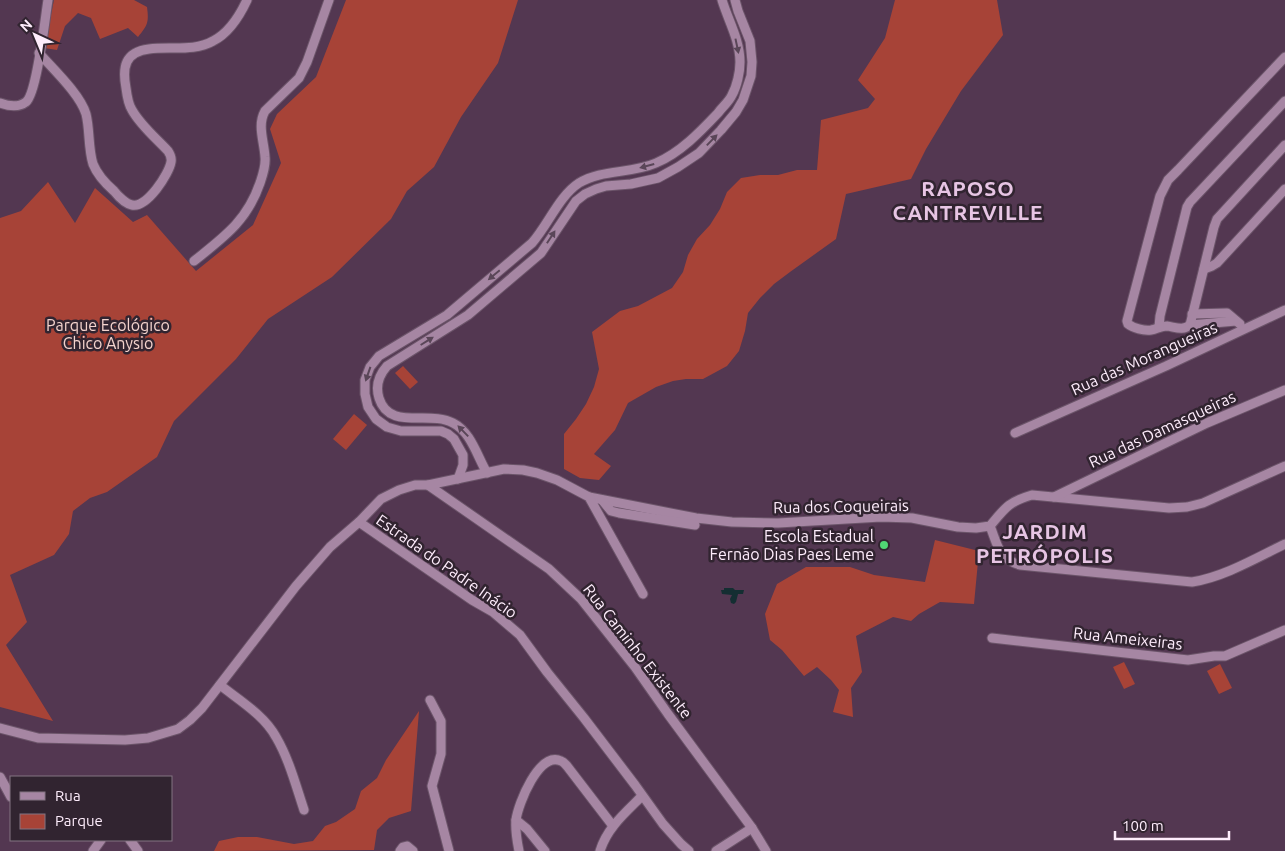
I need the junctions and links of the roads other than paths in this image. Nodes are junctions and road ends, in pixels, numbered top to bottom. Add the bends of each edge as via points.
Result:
1 (48, 0) edge
2 (247, 0) edge
3 (329, 0) edge
4 (722, 0) edge
5 (735, 0) edge
6 (39, 53) junction
7 (1285, 56) edge
8 (732, 95) junction
9 (743, 100) junction
10 (1285, 101) edge
11 (0, 103) edge
12 (1285, 145) edge
13 (1285, 189) edge
14 (518, 255) junction
15 (194, 261) dead end
16 (526, 265) junction
17 (1204, 269) junction
18 (1285, 310) edge
19 (1192, 314) junction
20 (1210, 314) junction
21 (1236, 321) junction
22 (1211, 324) junction
23 (1190, 325) junction
24 (1159, 326) junction
25 (1246, 329) junction
26 (1285, 390) edge
27 (385, 410) junction
28 (376, 418) junction
29 (1015, 432) dead end
30 (480, 461) junction
31 (463, 465) junction
32 (1285, 466) edge
33 (487, 473) junction
34 (458, 479) junction
35 (428, 486) junction
36 (589, 497) junction
37 (1053, 497) junction
38 (602, 500) junction
39 (359, 522) junction
40 (695, 526) dead end
41 (990, 526) junction
42 (1285, 544) edge
43 (643, 594) dead end
44 (1285, 630) edge
45 (992, 638) dead end
46 (220, 685) junction
47 (430, 700) dead end
48 (0, 728) edge
49 (0, 777) edge
50 (10, 796) edge
51 (642, 796) junction
52 (304, 810) dead end
53 (516, 820) junction
54 (613, 826) junction
55 (752, 828) junction
56 (402, 849) edge
57 (413, 851) edge
58 (449, 851) edge
59 (519, 851) edge
60 (545, 851) edge
61 (600, 851) edge
62 (689, 851) edge
63 (716, 851) edge
64 (766, 851) edge

1 - 6 street
2 - 6 street via 230,27 214,41 198,47 138,51 125,64 124,78 131,110 171,157 165,178 157,190 135,205 114,192 93,164 85,113
3 - 15 street via 299,78 262,117 266,158 257,193 241,220
4 -> 8 street via 738,44 740,62
5 - 9 street via 750,41 752,62
6 - 11 street via 35,82 26,102 18,106
7 - 24 street via 1163,188 1127,321 1130,326 1147,330
8 - 9 street
8 -> 14 street via 692,140 664,159 655,164 591,177 578,184 566,194 534,241
16 -> 9 street via 541,253 576,201 596,188 658,178 678,167 710,142
10 - 24 street via 1187,207
12 - 17 street via 1216,219
13 - 17 street via 1217,263
14 - 16 street
14 -> 28 street via 447,315 379,356 370,367 364,394
27 -> 16 street via 377,392 377,383 387,366 468,315
17 - 19 street
18 - 25 street, Rua das Morangueiras
19 - 20 street
19 - 23 street
20 - 21 street via 1227,312
20 - 22 street
21 - 22 street
21 - 25 street
22 - 23 street
23 - 24 street via 1184,328
25 - 29 street, Rua das Morangueiras
26 - 37 street, Rua das Damasqueiras via 1207,423
27 - 28 street
30 -> 27 street via 464,430 454,423 444,419 403,418
28 - 31 street via 401,431 432,430 448,434 464,455
30 - 31 street
30 - 33 street
31 - 34 street
32 - 37 street via 1187,507
33 - 34 street, Rua dos Coqueirais
33 - 36 street, Rua dos Coqueirais via 504,469 538,473
34 - 35 street, Rua dos Coqueirais
35 - 39 street, Rua dos Coqueirais via 415,485 381,499
35 - 55 street, Rua Caminho Existente via 549,570 581,599 635,666
36 - 38 street, Rua dos Coqueirais
36 - 43 street
37 - 41 street via 1032,495 1017,499 1005,507
38 - 40 street via 611,511
38 - 41 street, Rua dos Coqueirais via 732,522 778,523 881,517 912,518 976,528
39 - 46 street, Estrada do Padre Inácio via 330,547 296,586
39 - 51 street, Estrada do Padre Inácio via 493,612 520,635
41 - 42 street via 1000,553 1020,566 1192,582 1221,575
44 - 45 street, Rua Ameixeiras via 1225,656 1188,660
46 - 48 street, Estrada do Padre Inácio via 178,729 148,738 38,738
46 - 52 street via 252,710 276,736
47 - 58 street via 441,721 441,754 432,786
49 - 50 street
51 - 54 street
51 - 62 street, Estrada do Padre Inácio
53 - 54 street via 521,802 541,766 550,760 560,760
53 - 59 street
53 - 60 street
54 - 61 street
55 - 63 street
55 - 64 street, Rua Caminho Existente
56 - 57 street via 408,846

